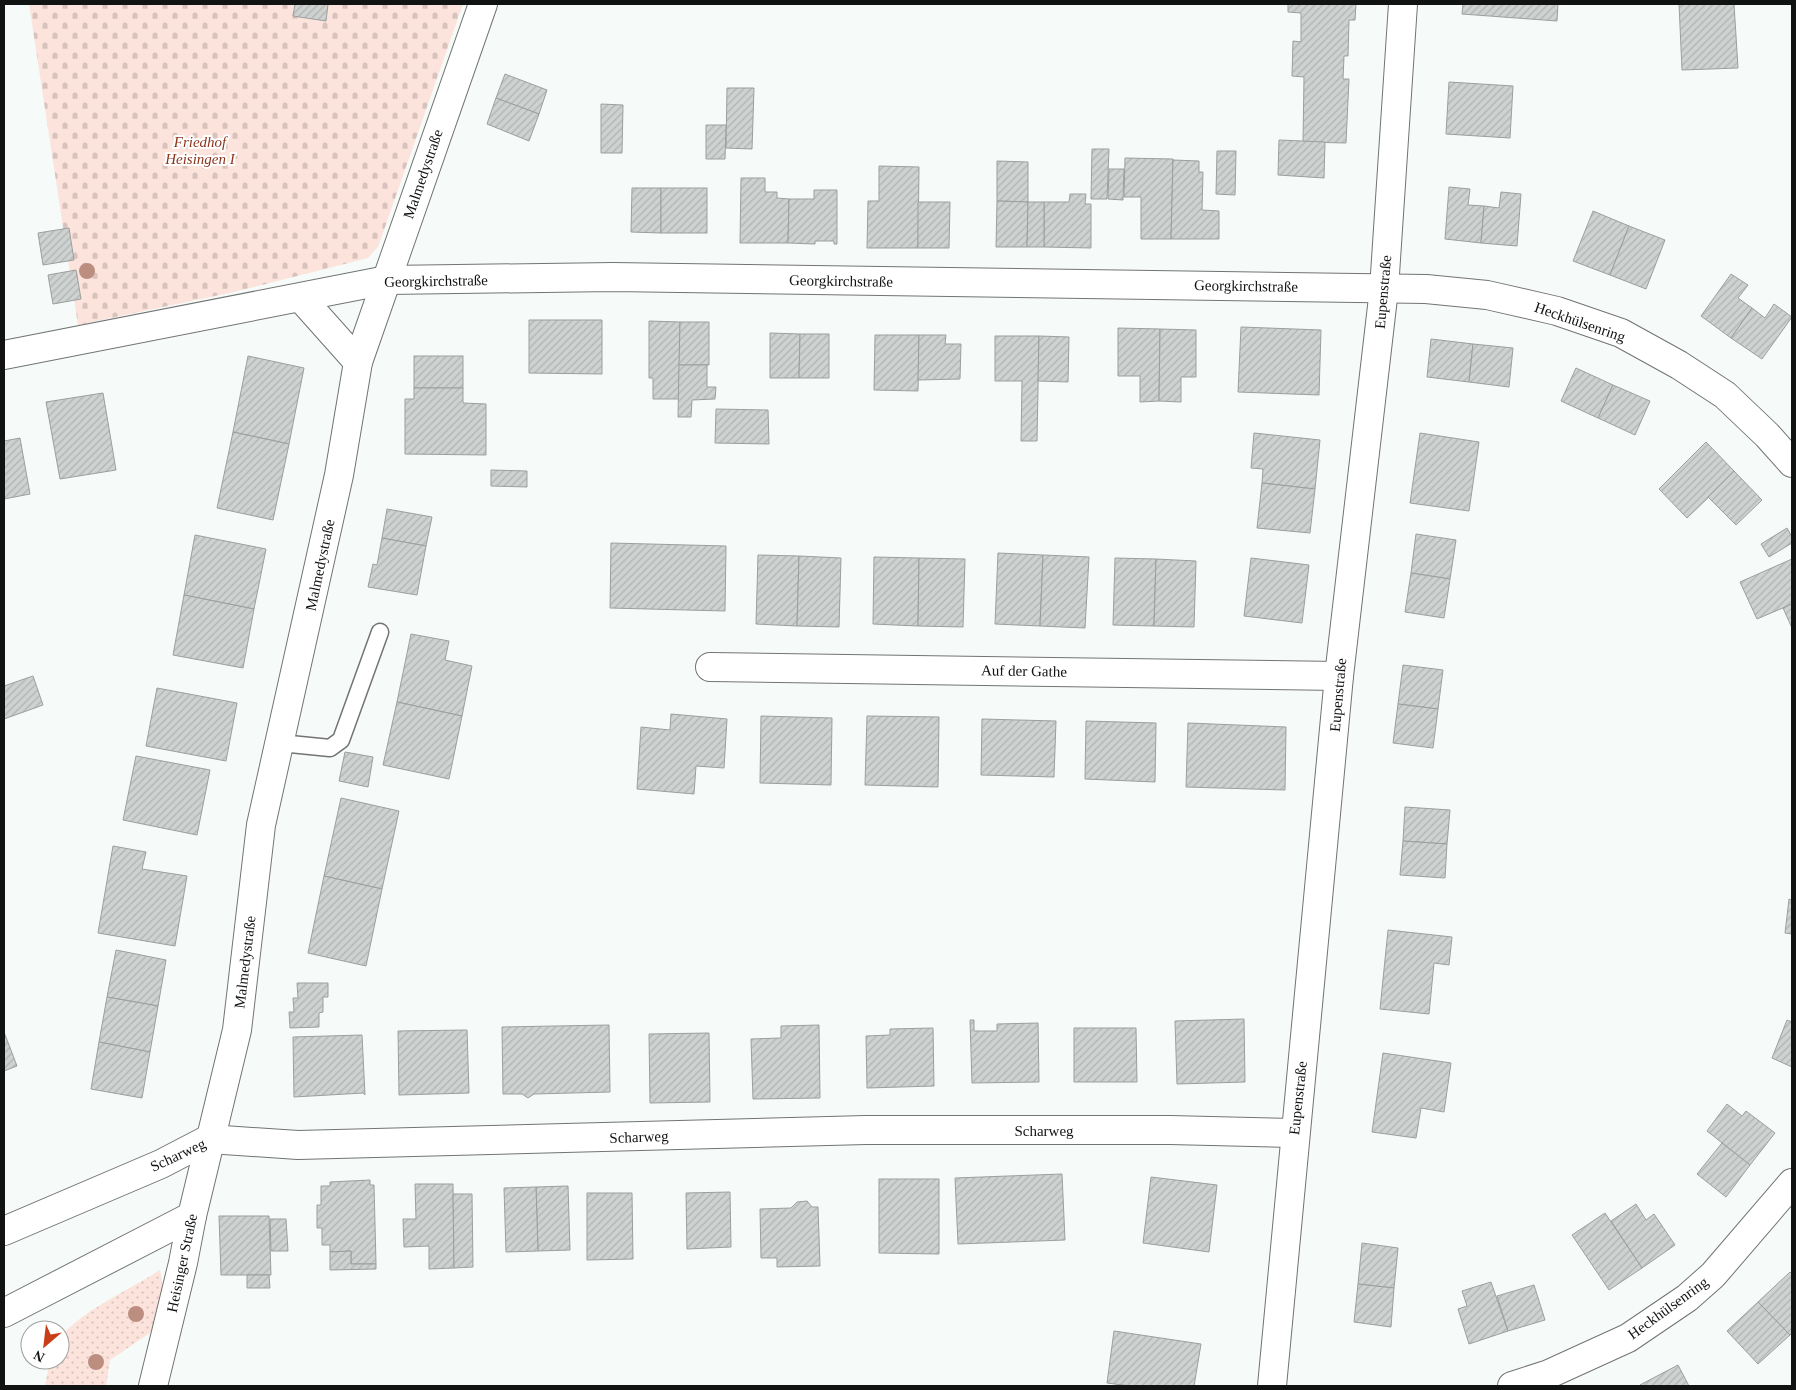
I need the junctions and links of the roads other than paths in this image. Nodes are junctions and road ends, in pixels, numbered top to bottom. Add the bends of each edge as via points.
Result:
1 (483, 4) edge
2 (1404, 4) edge
3 (387, 280) junction
4 (1384, 289) junction
5 (301, 298) junction
6 (4, 354) edge
7 (358, 362) junction
8 (1792, 463) edge
9 (380, 632) dead end
10 (710, 667) dead end
11 (1339, 676) junction
12 (280, 743) junction
13 (1294, 1133) junction
14 (209, 1139) junction
15 (1792, 1183) edge
16 (192, 1216) junction
17 (4, 1231) edge
18 (4, 1313) edge
19 (153, 1386) edge
20 (1272, 1386) edge
21 (1512, 1386) edge

1 - 3 street, Malmedystraße
2 - 4 street, Eupenstraße
3 - 4 street, Georgkirchstraße via 613,277
3 - 5 street, Georgkirchstraße
3 - 7 street, Malmedystraße
4 - 8 street, Heckhülsenring via 1487,295 1557,311 1621,333 1724,395
4 - 11 street, Eupenstraße
5 - 6 street, Georgkirchstraße
5 - 7 street
7 - 12 street, Malmedystraße via 340,475
9 - 12 lane via 341,740 330,748
10 - 11 street, Auf der Gathe
11 - 13 street, Eupenstraße
12 - 14 street, Malmedystraße via 260,825 237,1030
13 - 14 street, Scharweg via 866,1130 298,1145
13 - 20 street, Eupenstraße
14 - 16 street, Heisinger Straße
14 - 17 street, Scharweg via 161,1164
15 - 21 street, Heckhülsenring via 1713,1274 1687,1298 1628,1338 1550,1374
16 - 18 street
16 - 19 street, Heisinger Straße

